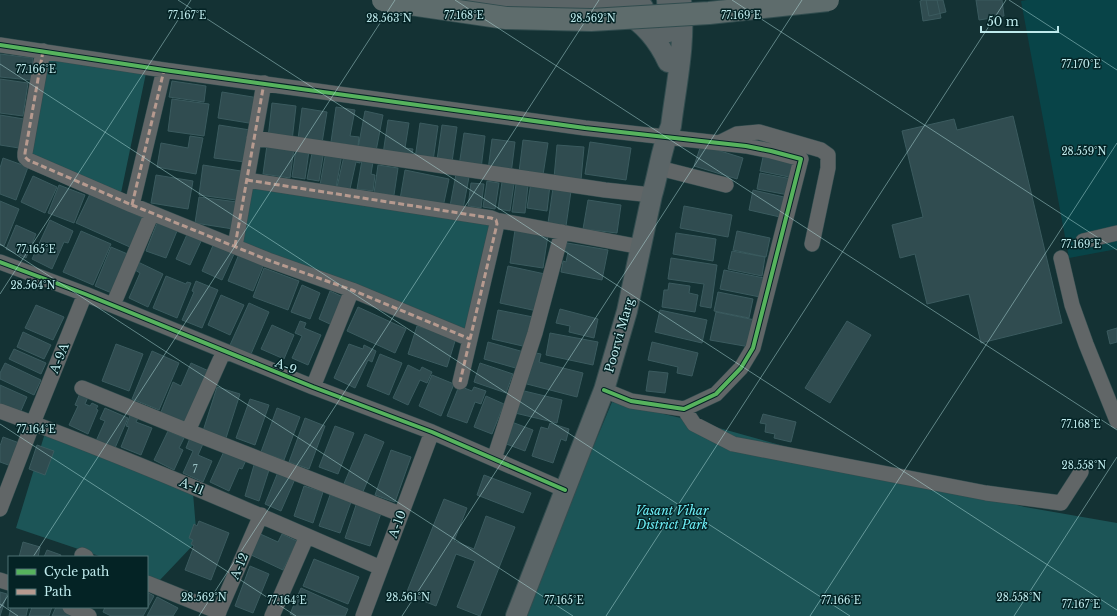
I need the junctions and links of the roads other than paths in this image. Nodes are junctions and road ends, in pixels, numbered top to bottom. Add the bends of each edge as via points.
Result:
1 (383, 0) edge
2 (470, 0) edge
3 (761, 0) edge
4 (828, 0) edge
5 (587, 3) edge
6 (674, 3) edge
7 (615, 8) junction
8 (0, 45) edge
9 (43, 51) junction
10 (668, 62) junction
11 (164, 70) junction
12 (264, 82) junction
13 (666, 137) junction
14 (254, 138) junction
15 (719, 143) junction
16 (659, 168) junction
17 (247, 180) junction
18 (726, 185) dead end
19 (652, 195) junction
20 (132, 205) junction
21 (152, 213) junction
22 (496, 220) junction
23 (562, 232) junction
24 (1117, 233) edge
25 (1083, 241) dead end
26 (812, 244) dead end
27 (235, 246) junction
28 (640, 247) junction
29 (1061, 258) dead end
30 (0, 262) edge
31 (352, 290) junction
32 (85, 294) junction
33 (112, 305) junction
34 (470, 339) junction
35 (224, 351) junction
36 (460, 382) dead end
37 (313, 387) junction
38 (82, 388) dead end
39 (604, 390) junction
40 (684, 409) junction
41 (0, 411) edge
42 (1117, 421) edge
43 (33, 423) junction
44 (188, 431) junction
45 (432, 432) junction
46 (494, 459) junction
47 (1081, 472) dead end
48 (564, 490) junction
49 (0, 509) edge
50 (400, 514) junction
51 (261, 515) junction
52 (307, 536) junction
53 (381, 568) junction
54 (148, 582) edge
55 (72, 608) edge
56 (218, 614) edge
57 (89, 616) edge
58 (272, 616) edge
59 (362, 616) edge
60 (516, 616) edge

1 - 4 highway, bridge via 506,18 591,20 709,13
2 - 5 main road via 510,4
3 - 6 main road
5 - 7 main road
6 - 7 main road
6 - 10 main road, Poorvi Marg
6 - 13 main road, Poorvi Marg via 683,27 671,126
7 - 10 main road via 644,26 655,37
8 - 9 street
9 - 11 street
9 - 20 street via 26,159
10 - 13 main road, Poorvi Marg via 662,124
11 - 12 street
11 - 20 street
12 - 13 street via 585,128
12 - 14 street
13 - 15 street
13 - 16 main road, Poorvi Marg
14 - 17 street
14 - 19 street
15 - 26 street via 737,134 759,132 828,154 828,168
15 - 40 street via 759,148 801,159 753,348 741,368 716,394
16 - 18 street
16 - 19 main road, Poorvi Marg
17 - 22 street
17 - 27 street
19 - 28 main road, Poorvi Marg
20 - 21 street
21 - 27 street
21 - 33 street
22 - 23 street
22 - 34 street
23 - 28 street
23 - 46 street via 535,333
24 - 25 street
27 - 31 street
28 - 39 main road, Poorvi Marg via 627,312
29 - 42 street via 1072,305
30 - 32 street, A-9
31 - 34 street
31 - 37 street
32 - 33 street, A-9
32 - 43 street, A-9A
33 - 35 street, A-9
34 - 36 street
35 - 37 street, A-9
35 - 44 street
37 - 45 street, A-9
38 - 44 street
39 - 40 street via 631,401
39 - 48 main road, Poorvi Marg
40 - 47 street via 694,424 733,444 986,493 1061,503
41 - 43 street, A-11
43 - 49 street, A-9A
43 - 51 street, A-11
44 - 50 street
45 - 46 street, A-9
45 - 50 street, A-10
46 - 48 street, A-9
48 - 60 main road, Poorvi Marg
50 - 53 street, A-10
51 - 52 street, A-11
51 - 56 street, A-12
52 - 53 street, A-11
52 - 58 street
53 - 59 street, A-10
54 - 56 street
55 - 57 street

